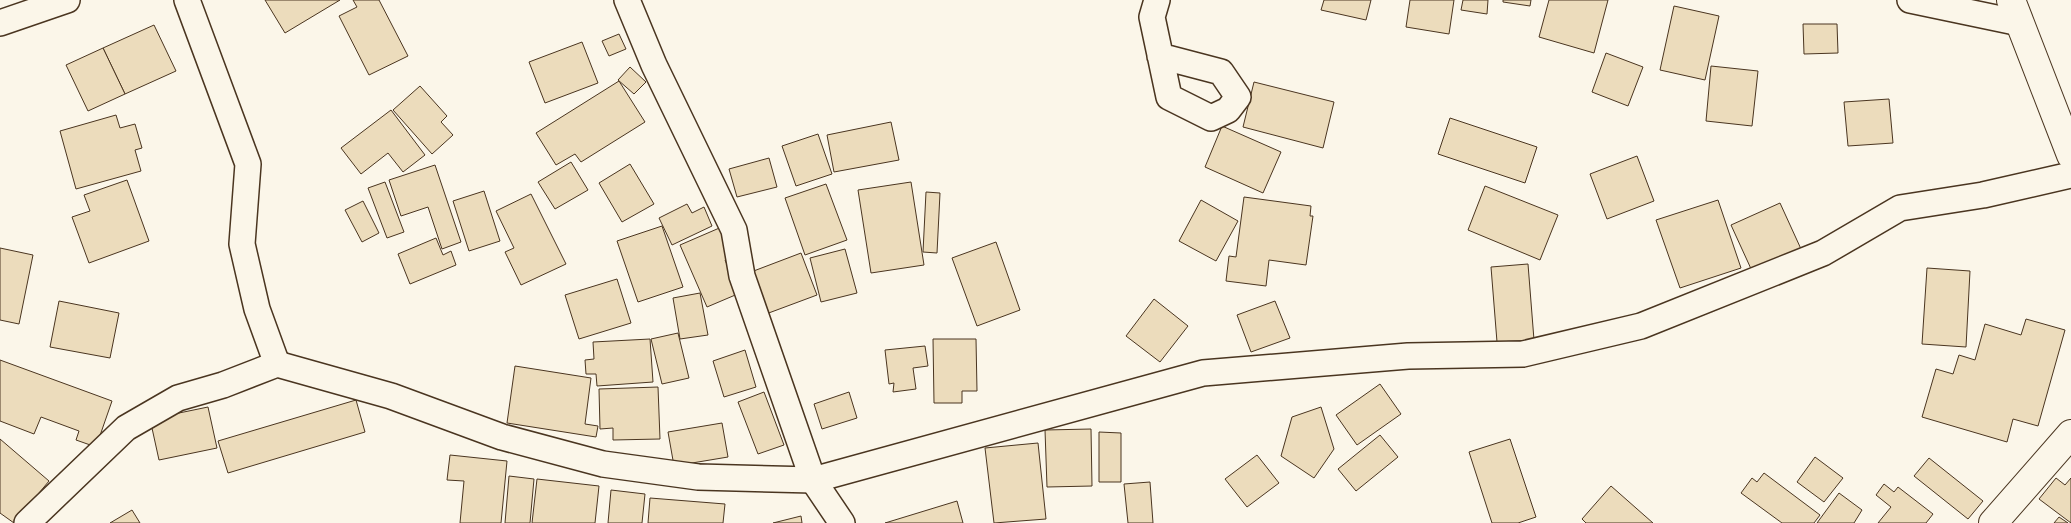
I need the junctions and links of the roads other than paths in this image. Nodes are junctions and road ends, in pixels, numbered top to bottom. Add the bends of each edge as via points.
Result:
1 (67, 0) edge
2 (187, 0) edge
3 (627, 0) edge
4 (1157, 0) edge
5 (1910, 0) edge
6 (1935, 3) edge
7 (2016, 12) edge
8 (0, 23) edge
9 (1160, 56) dead end
10 (2071, 155) edge
11 (2071, 175) edge
12 (277, 364) junction
13 (2071, 434) edge
14 (813, 480) junction
15 (27, 523) edge
16 (842, 523) edge
17 (1993, 523) edge

1 - 8 street
2 - 12 street via 248,164 242,244 257,308
3 - 14 street via 654,65 734,230 742,276
4 - 9 street via 1152,18
5 - 6 street
6 - 7 street
7 - 10 street
11 - 14 street via 1982,195 1900,208 1823,253 1641,326 1523,354 1408,356 1203,373
12 - 14 street via 391,396 502,437 603,464 698,477
12 - 15 street via 178,398 126,428
13 - 17 street
14 - 16 street

